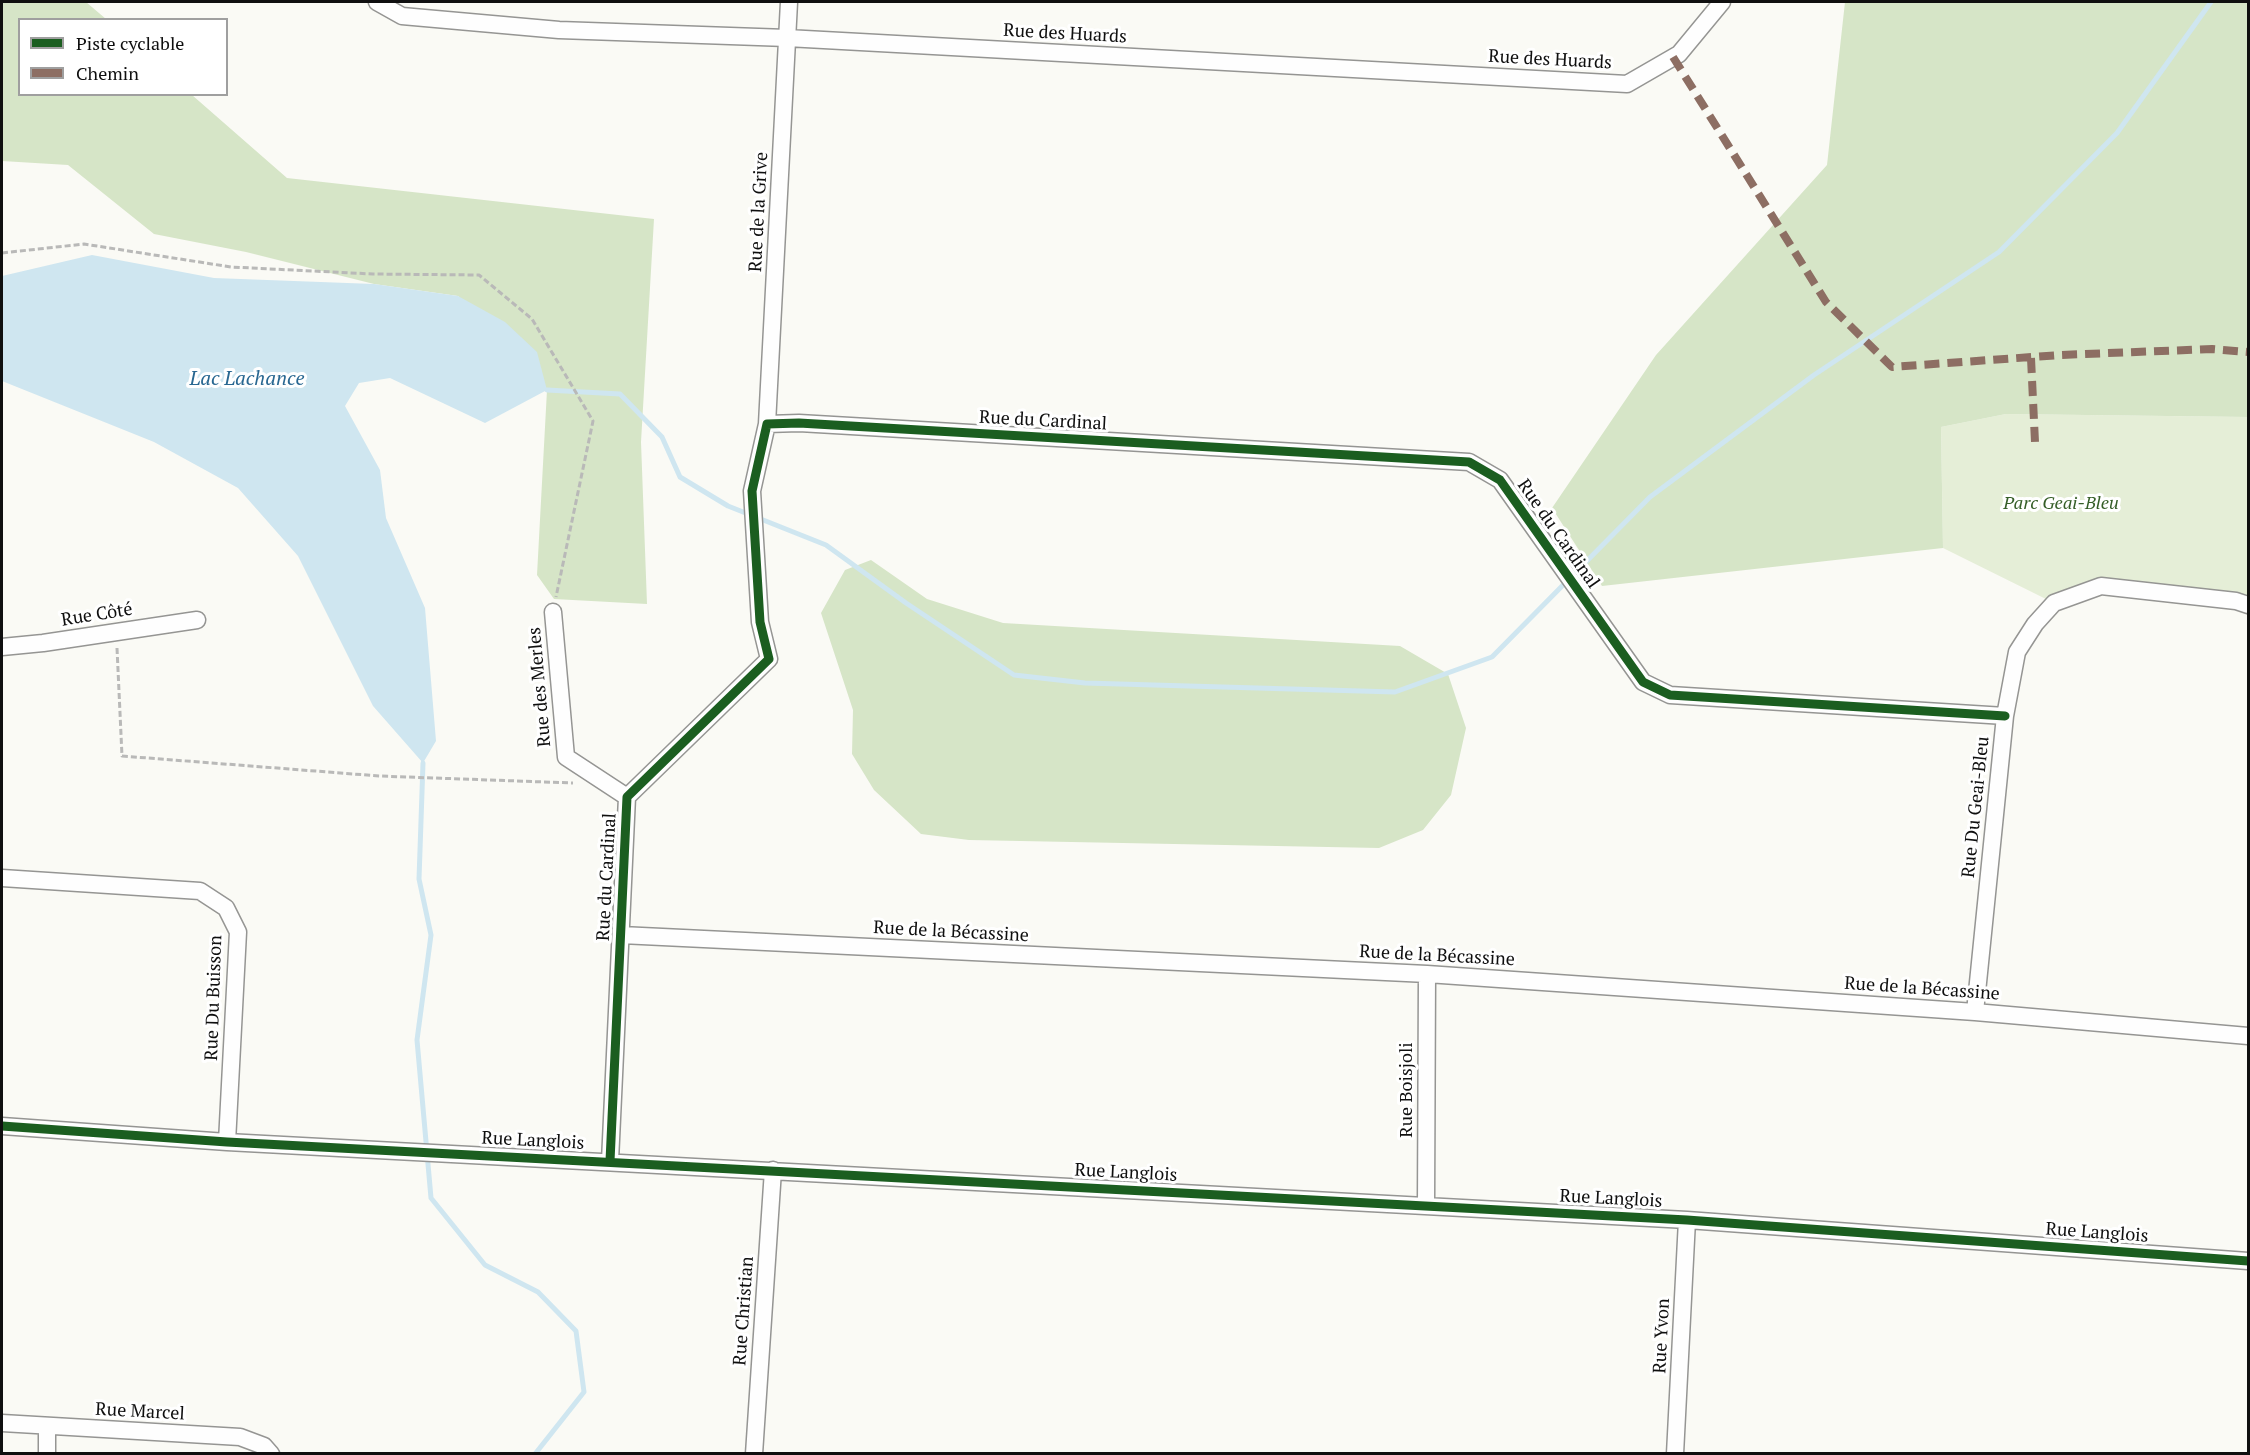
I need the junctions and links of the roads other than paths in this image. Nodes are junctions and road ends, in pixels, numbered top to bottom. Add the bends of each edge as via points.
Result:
1 (377, 2) edge
2 (789, 2) edge
3 (1722, 2) edge
4 (788, 38) junction
5 (767, 424) junction
6 (2248, 604) edge
7 (553, 612) road end
8 (197, 620) dead end
9 (2, 647) edge
10 (2005, 716) junction
11 (627, 797) junction
12 (2, 878) edge
13 (621, 935) junction
14 (1427, 974) junction
15 (1975, 1012) junction
16 (2248, 1036) edge
17 (2, 1126) edge
18 (227, 1142) junction
19 (610, 1161) junction
20 (773, 1170) junction
21 (1426, 1206) junction
22 (1687, 1220) junction
23 (2248, 1261) edge
24 (2, 1423) edge
25 (47, 1426) junction
26 (47, 1454) edge
27 (271, 1454) edge
28 (754, 1454) edge
29 (1676, 1454) edge

1 - 4 street, Rue des Huards via 402,16 559,30
2 - 4 street, Rue de la Grive
3 - 4 street, Rue des Huards via 1679,54 1627,84
4 - 5 street, Rue de la Grive
5 - 10 street, Rue du Cardinal via 1469,462 1500,480 1643,682 1652,687 1670,695
5 - 11 street, Rue du Cardinal via 752,491 760,622 769,659
6 - 10 street, Rue Du Geai-Bleu via 2101,586 2054,603 2017,652
7 - 11 street, Rue des Merles via 566,757
8 - 9 street, Rue Côté
10 - 15 street, Rue Du Geai-Bleu
11 - 13 street, Rue du Cardinal
12 - 18 street, Rue Du Buisson via 200,891 226,908 238,932
13 - 14 street, Rue de la Bécassine
13 - 19 street, Rue du Cardinal
14 - 15 street, Rue de la Bécassine
14 - 21 street, Rue Boisjoli
15 - 16 street, Rue de la Bécassine
17 - 18 street, Rue Langlois
18 - 19 street, Rue Langlois
19 - 20 street, Rue Langlois
20 - 21 street, Rue Langlois
20 - 28 street, Rue Christian
21 - 22 street, Rue Langlois
22 - 23 street, Rue Langlois
22 - 29 street, Rue Yvon
24 - 25 street, Rue Marcel
25 - 26 street
25 - 27 street, Rue Marcel via 240,1437 264,1446

